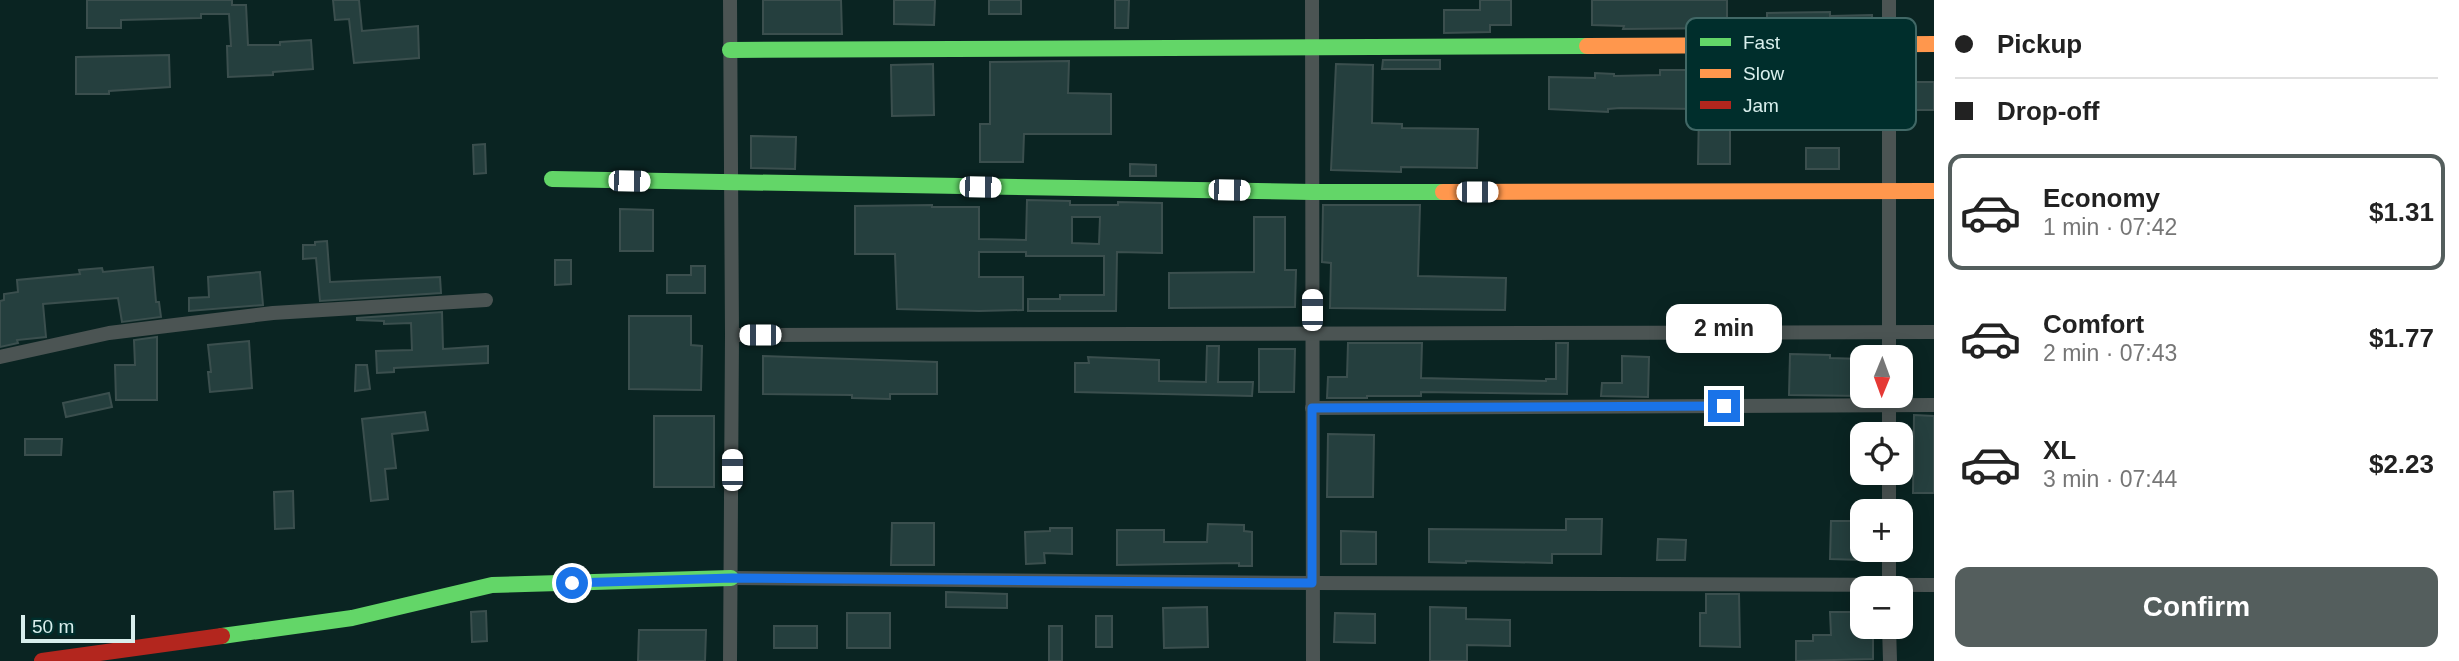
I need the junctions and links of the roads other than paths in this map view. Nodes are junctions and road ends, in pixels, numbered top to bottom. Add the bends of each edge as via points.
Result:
1 (730, 0) edge
2 (1312, 0) edge
3 (1889, 0) edge
4 (1889, 18) edge
5 (1916, 44) edge
6 (1934, 44) edge
7 (1686, 45) edge
8 (1312, 47) junction
9 (730, 50) junction
10 (1889, 130) edge
11 (552, 179) dead end
12 (731, 183) junction
13 (1934, 191) edge
14 (1312, 192) junction
15 (1889, 192) junction
16 (486, 300) dead end
17 (1889, 332) junction
18 (1934, 332) edge
19 (1312, 334) junction
20 (732, 335) junction
21 (1889, 345) edge
22 (0, 357) edge
23 (1850, 401) edge
24 (1913, 403) edge
25 (1934, 405) edge
26 (1312, 408) junction
27 (732, 578) junction
28 (1312, 583) junction
29 (1934, 585) edge
30 (1913, 586) edge
31 (1850, 587) edge
32 (1889, 639) edge
33 (42, 661) edge
34 (730, 661) edge
35 (1313, 661) edge
36 (1890, 661) edge

1 - 9 street
2 - 8 street
3 - 4 street
5 - 6 street
7 - 8 street
8 - 9 street
8 - 14 street
9 - 12 street
10 - 15 street
11 - 12 street
12 - 14 street
12 - 20 street
13 - 15 street
14 - 15 street
14 - 19 street
15 - 17 street
16 - 22 street via 273,313 109,333
17 - 18 street
17 - 19 street
17 - 21 street
19 - 20 street
19 - 26 street
20 - 27 street
23 - 26 street
24 - 25 street
26 - 28 street
27 - 28 street
27 - 33 street via 492,585 352,618
27 - 34 street
28 - 31 street
28 - 35 street
29 - 30 street
32 - 36 street

